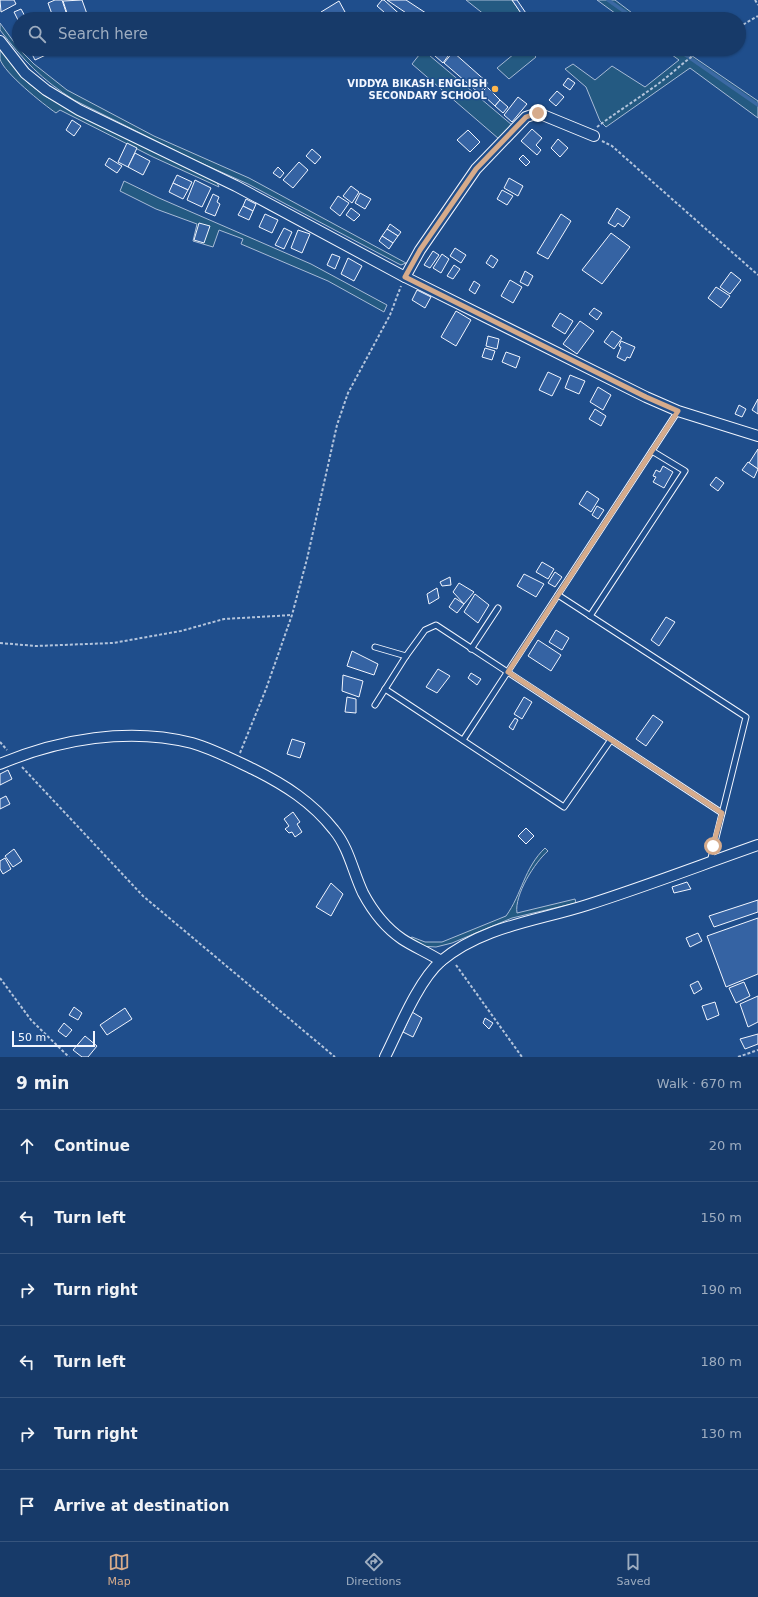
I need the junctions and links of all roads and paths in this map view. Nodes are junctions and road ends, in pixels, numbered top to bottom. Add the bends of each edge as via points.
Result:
1 (755, 0) edge
2 (758, 5) edge
3 (758, 16) edge
4 (746, 24) edge
5 (0, 41) edge
6 (692, 56) edge
7 (591, 135) junction
8 (758, 276) edge
9 (405, 277) junction
10 (678, 411) junction
11 (758, 436) edge
12 (652, 451) junction
13 (558, 595) junction
14 (498, 608) dead end
15 (292, 615) junction
16 (590, 616) junction
17 (0, 643) edge
18 (375, 647) dead end
19 (472, 649) junction
20 (406, 656) junction
21 (508, 672) junction
22 (385, 689) junction
23 (374, 705) dead end
24 (463, 740) junction
25 (610, 741) junction
26 (14, 758) junction
27 (236, 761) junction
28 (0, 764) edge
29 (722, 813) junction
30 (758, 845) edge
31 (710, 862) junction
32 (441, 961) junction
33 (456, 965) dead end
34 (0, 978) edge
35 (758, 1050) edge
36 (69, 1057) edge
37 (335, 1057) edge
38 (384, 1057) edge
39 (522, 1057) edge
40 (738, 1057) edge

1 - 2 path
3 - 4 path
5 - 9 street via 25,73 46,90 79,110 236,186
6 - 7 path via 663,81 624,106
7 - 8 path via 612,146
7 - 9 street via 538,113 526,117 476,169 420,250
9 - 10 street
9 - 15 path via 390,315 348,393 337,425
10 - 11 street
10 - 12 lane
12 - 13 lane
12 - 16 lane via 685,471
13 - 16 lane
13 - 21 lane
14 - 19 lane
15 - 17 path via 224,619 154,637 113,643 36,646
15 - 27 path
16 - 29 lane via 746,717
18 - 20 lane
19 - 20 lane via 436,625 425,630
19 - 21 lane
20 - 22 lane
21 - 24 lane
21 - 25 lane
22 - 23 lane
22 - 24 lane
24 - 25 lane via 564,807
25 - 29 lane
26 - 27 street via 54,746 138,735 193,744
26 - 28 street
26 - 37 path via 143,896
27 - 32 street via 296,793 323,816 345,847 364,894 378,915 402,939
29 - 31 lane
30 - 31 street
31 - 32 street via 586,906 517,923 472,942
32 - 38 street via 426,978
33 - 39 path
34 - 36 path via 31,1020
35 - 40 path

